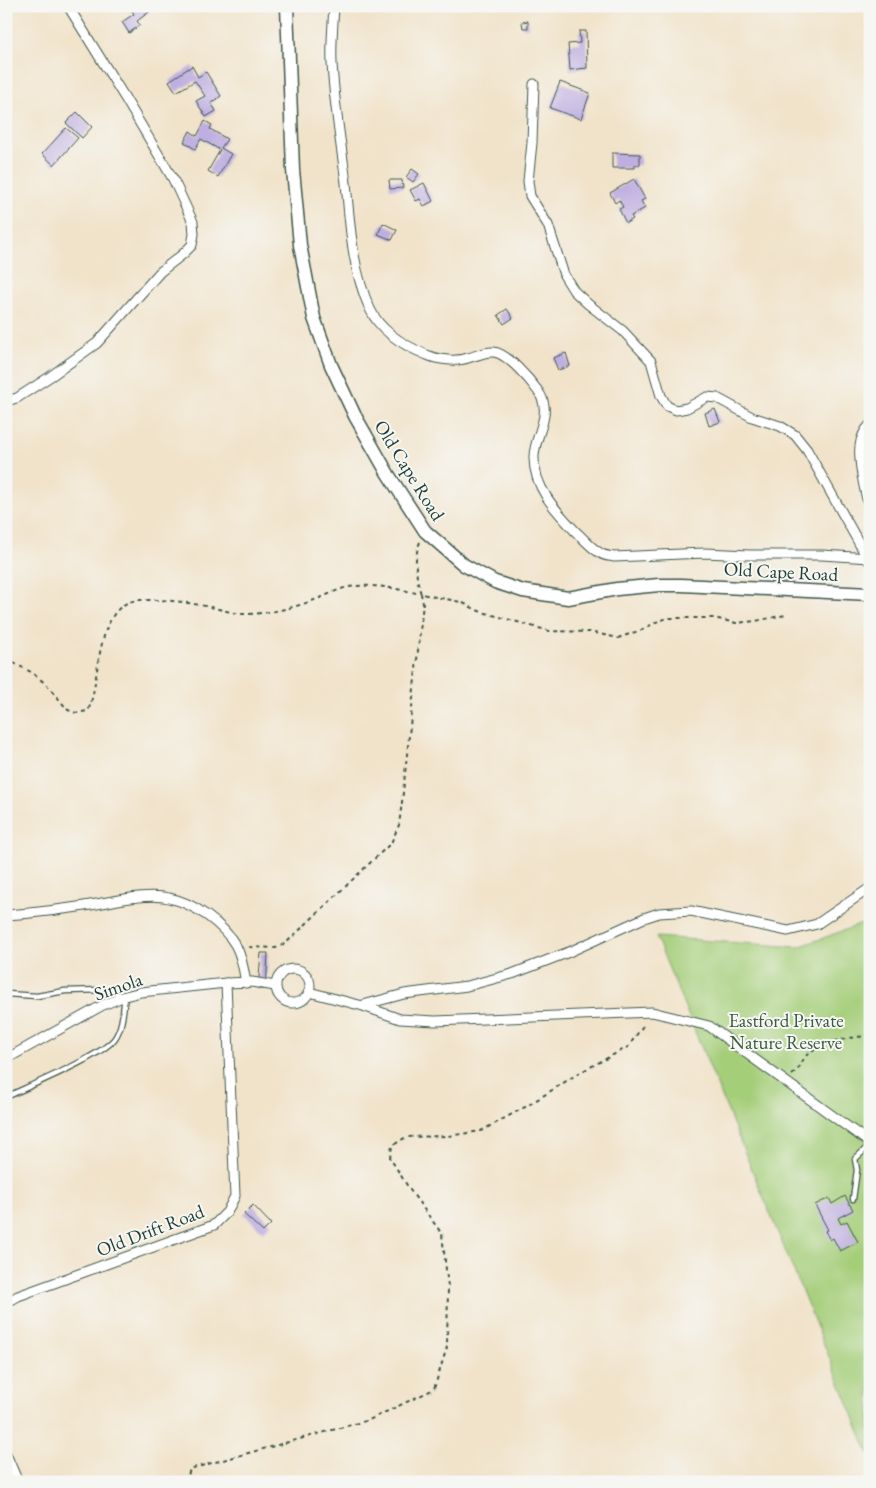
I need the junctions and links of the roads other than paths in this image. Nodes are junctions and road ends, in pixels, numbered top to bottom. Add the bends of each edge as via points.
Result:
1 (68, 6) edge
2 (287, 6) edge
3 (334, 6) edge
4 (534, 84) dead end
5 (6, 401) edge
6 (870, 425) edge
7 (870, 508) edge
8 (869, 559) edge
9 (870, 594) edge
10 (870, 888) edge
11 (6, 915) edge
12 (226, 983) junction
13 (249, 983) junction
14 (275, 986) junction
15 (309, 992) junction
16 (6, 994) edge
17 (125, 996) junction
18 (363, 1006) junction
19 (6, 1059) edge
20 (6, 1097) edge
21 (870, 1144) edge
22 (853, 1199) dead end
23 (6, 1303) edge
24 (6, 1454) edge
25 (9, 1467) edge
26 (18, 1482) edge

1 - 5 street via 173,179 194,234 192,245 160,272 97,342 51,376 17,398
2 - 9 street, Old Cape Road via 300,245 314,318 355,416 425,531 464,565 496,582 549,596 568,598 659,585
3 - 8 street via 332,63 352,245 370,310 383,328 398,340 429,356 466,359 493,352 513,363 544,402 544,422 534,456 542,490 556,511 591,546 614,557 704,554 822,555
4 - 8 street via 528,181 530,196 548,225 564,275 574,291 623,331 651,361 667,406 676,410 707,397 717,398 795,436 807,450
6 - 7 street via 859,447 865,496
10 - 18 street via 817,924 788,931 691,911 658,913 512,974 467,986 404,994
11 - 13 street via 142,897 168,897 192,906 217,924 236,946
12 - 13 street, Simola
12 - 17 street, Simola
12 - 23 street, Old Drift Road via 235,1196 227,1212 214,1225
13 - 14 street, Simola
14 - 15 street via 280,998 286,1002 299,1002
14 - 15 street via 280,974 286,970 299,970 308,979
15 - 18 street
16 - 17 lane via 37,996 65,990 104,990
17 - 19 street, Simola
17 - 20 lane via 122,1022 115,1038 99,1052
18 - 21 street via 400,1019 435,1021 652,1012 709,1026
21 - 22 lane via 855,1159 857,1176
24 - 25 street
25 - 26 street

